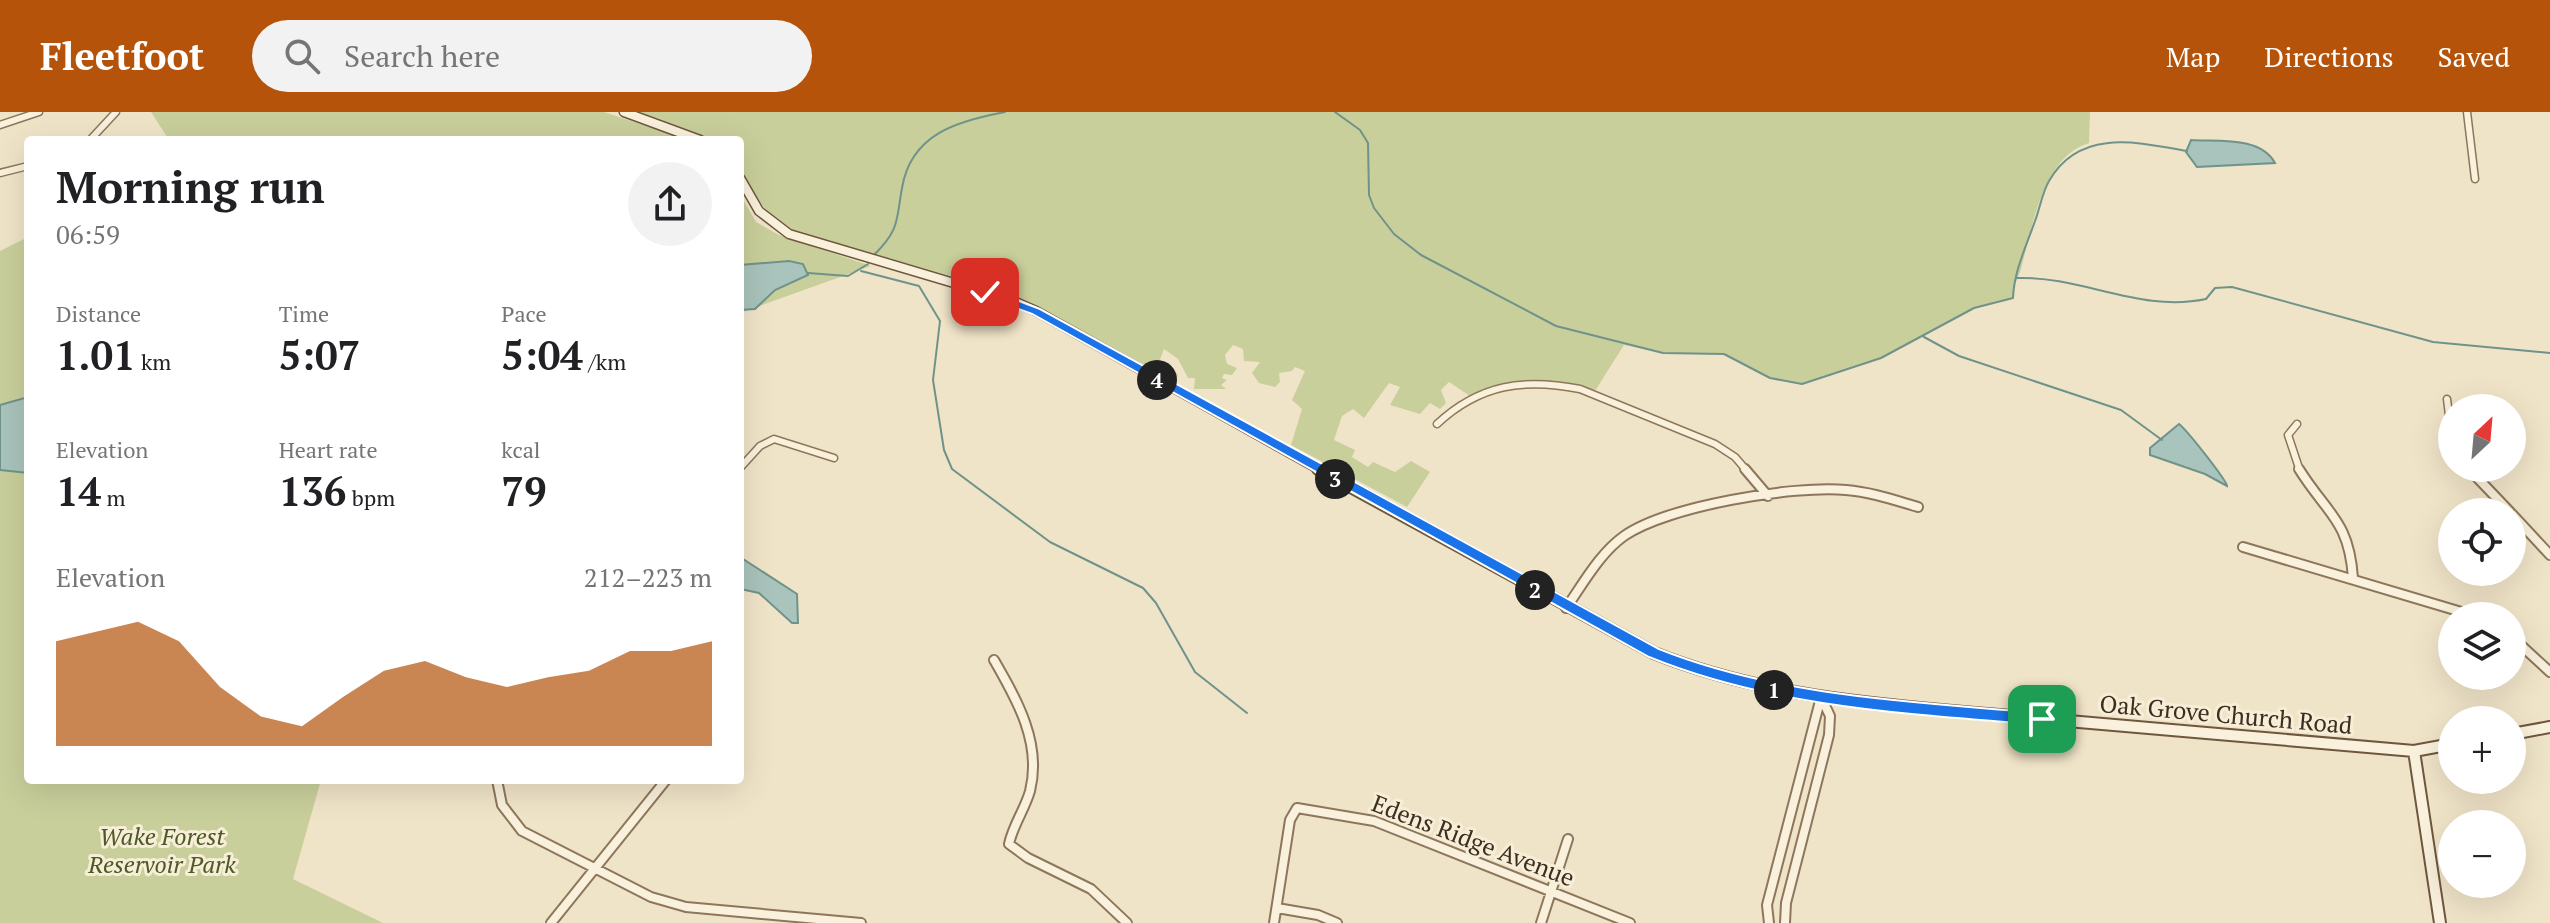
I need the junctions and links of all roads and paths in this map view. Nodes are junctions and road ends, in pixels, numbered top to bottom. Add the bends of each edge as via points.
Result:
1 (39, 112) edge
2 (116, 112) edge
3 (624, 112) edge
4 (2467, 112) edge
5 (0, 125) edge
6 (94, 136) edge
7 (689, 136) edge
8 (24, 167) edge
9 (0, 173) edge
10 (2475, 179) dead end
11 (744, 185) edge
12 (1437, 424) dead end
13 (2297, 424) dead end
14 (834, 458) dead end
15 (744, 464) edge
16 (2481, 482) edge
17 (1768, 496) junction
18 (2497, 498) edge
19 (1918, 507) dead end
20 (2526, 529) edge
21 (2243, 547) dead end
22 (2550, 555) edge
23 (2353, 578) junction
24 (2438, 604) edge
25 (1566, 608) junction
26 (2526, 650) edge
27 (994, 660) dead end
28 (2550, 672) edge
29 (1821, 697) junction
30 (2550, 727) edge
31 (2526, 731) edge
32 (2438, 747) edge
33 (2414, 751) junction
34 (498, 784) edge
35 (663, 784) edge
36 (1793, 806) junction
37 (1809, 812) junction
38 (1568, 839) dead end
39 (595, 869) junction
40 (1552, 891) junction
41 (1277, 908) junction
42 (551, 923) edge
43 (861, 923) edge
44 (1127, 923) edge
45 (1274, 923) edge
46 (1337, 923) edge
47 (1541, 923) edge
48 (1630, 923) edge
49 (1769, 923) edge
50 (1785, 923) edge
51 (2440, 923) edge

1 - 5 street
2 - 6 street
3 - 7 main road
4 - 10 street
8 - 9 street
11 - 25 main road, Oak Grove Church Road via 759,211 789,234 1036,311
12 - 17 street via 1463,400 1493,386 1560,384 1715,444 1735,457
13 - 23 street via 2288,435 2296,470 2344,531 2352,550
14 - 15 street via 774,439
16 - 18 street
17 - 19 street via 1842,489
17 - 25 street via 1668,518 1627,535 1607,551
20 - 22 street
21 - 23 street
23 - 24 street
25 - 29 main road, Oak Grove Church Road via 1696,670
26 - 28 street
27 - 44 street via 1026,718 1035,768 1009,844 1091,889
29 - 33 main road, Oak Grove Church Road
29 - 36 street
29 - 37 street via 1830,716 1829,735
30 - 31 main road
32 - 33 main road, Oak Grove Church Road
33 - 51 main road
34 - 39 street via 502,805 522,831
35 - 39 street
36 - 37 street
36 - 49 street via 1767,905
37 - 50 street
38 - 40 street
39 - 42 street
39 - 43 street via 651,897 686,907
40 - 41 street, Edens Ridge Avenue via 1374,821 1297,808 1290,820
40 - 47 street
40 - 48 street, Edens Ridge Avenue
41 - 45 street
41 - 46 street

